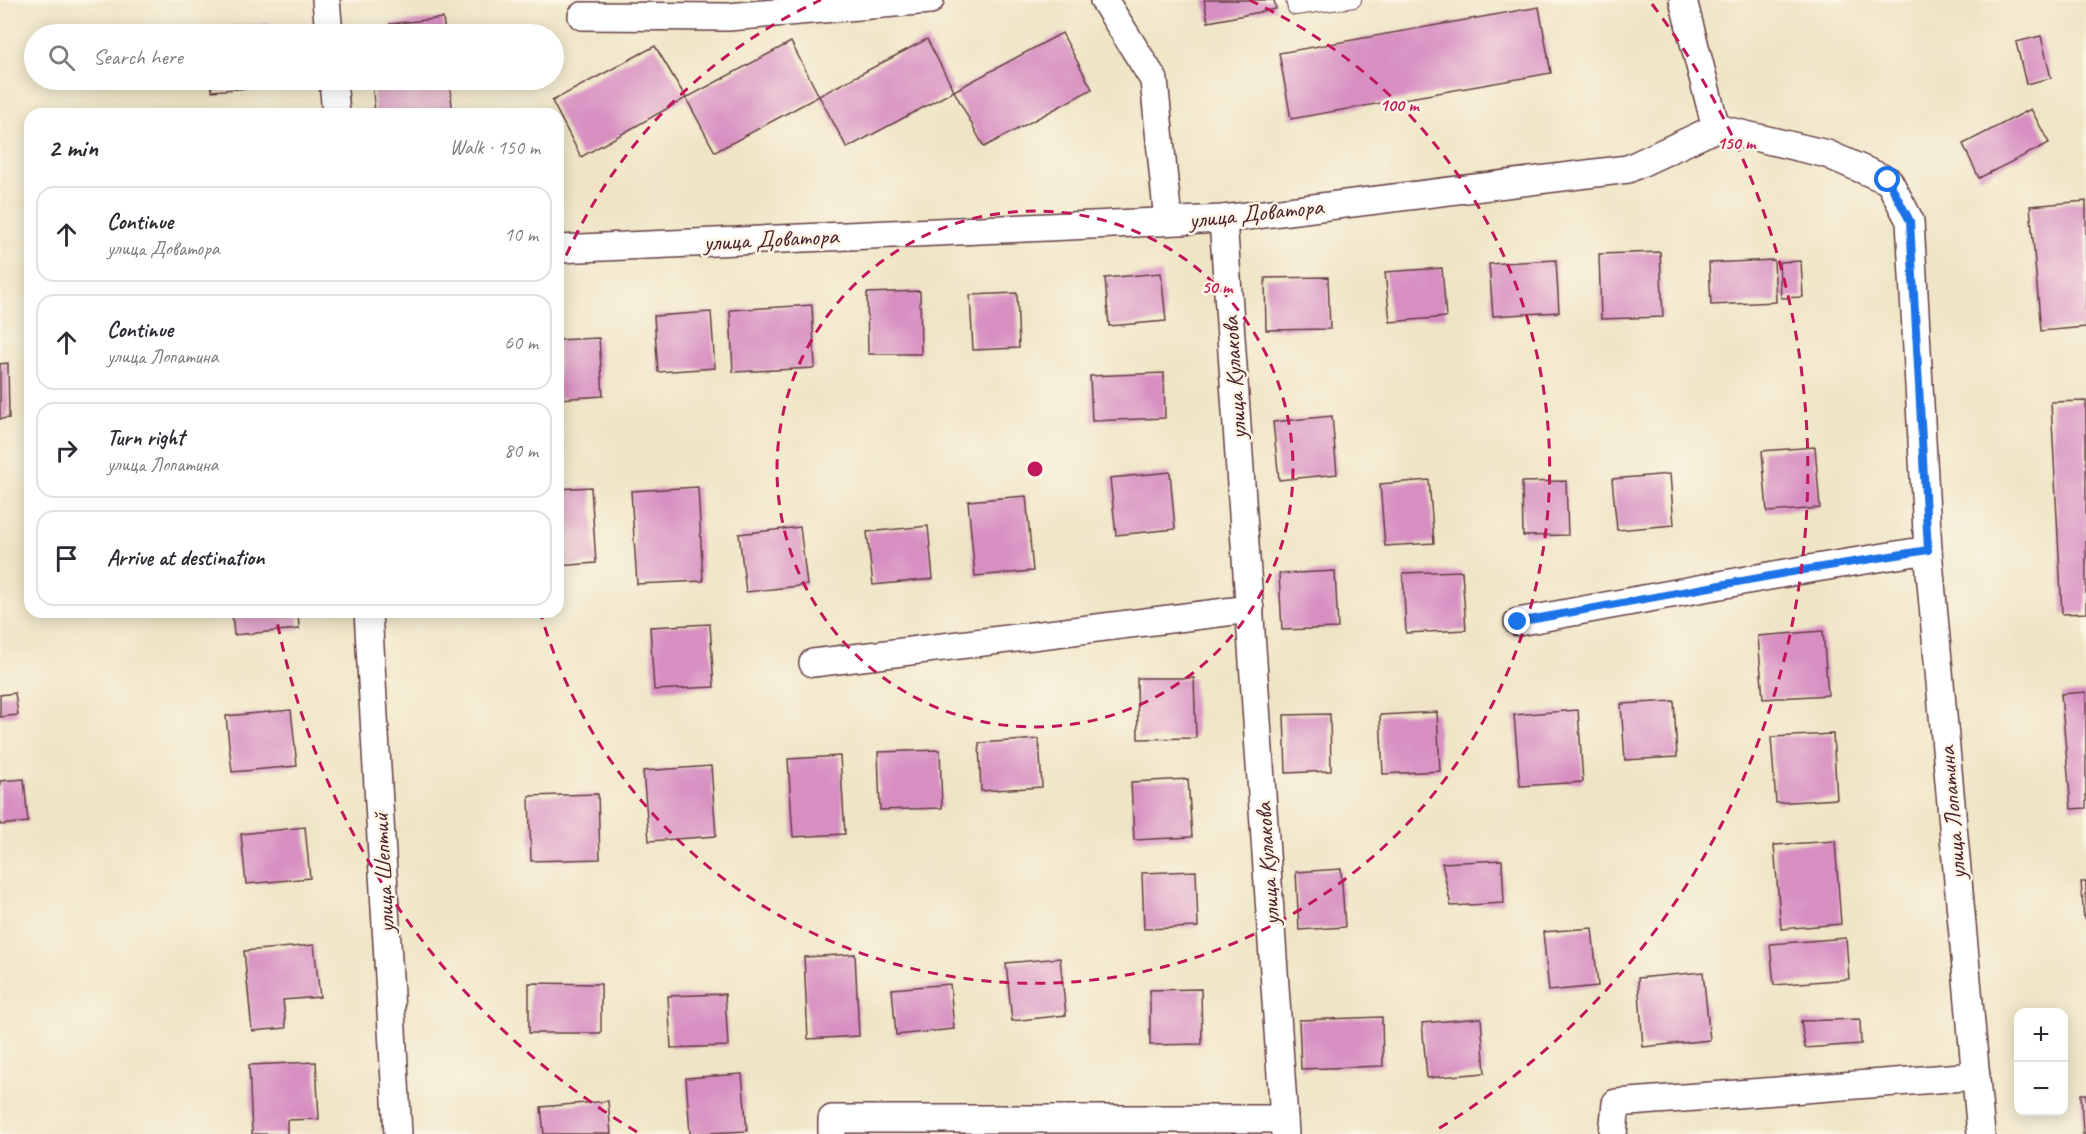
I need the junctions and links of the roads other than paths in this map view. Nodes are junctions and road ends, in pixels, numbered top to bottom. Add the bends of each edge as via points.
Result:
1 (326, 0) edge
2 (930, 0) edge
3 (1104, 0) edge
4 (1293, 0) edge
5 (1354, 0) edge
6 (1683, 0) edge
7 (728, 8) edge
8 (582, 16) dead end
9 (328, 24) edge
10 (334, 90) edge
11 (335, 108) edge
12 (1716, 128) junction
13 (1223, 219) junction
14 (1168, 221) junction
15 (564, 249) edge
16 (1928, 550) junction
17 (1250, 609) junction
18 (368, 618) edge
19 (1518, 622) dead end
20 (813, 663) dead end
21 (1976, 1076) junction
22 (1020, 1126) edge
23 (1285, 1126) edge
24 (398, 1134) edge
25 (832, 1134) edge
26 (1613, 1134) edge
27 (1981, 1134) edge

1 - 9 street
2 - 7 street
3 - 14 street via 1154,80
4 - 5 lane via 1294,8
6 - 12 street
7 - 8 street
10 - 11 street
12 - 13 street, улица Доватора via 1628,169
12 - 16 street, улица Лопатина via 1827,154 1888,180 1910,221
13 - 14 street, улица Доватора
13 - 17 street, улица Кулакова
14 - 15 street, улица Доватора
16 - 19 street
16 - 21 street, улица Лопатина
17 - 20 street
17 - 23 street, улица Кулакова
18 - 24 street, улица Шептий
21 - 26 street via 1616,1103
21 - 27 street, улица Лопатина
22 - 23 street, улица Кулакова
22 - 25 street, улица Кулакова via 832,1119

